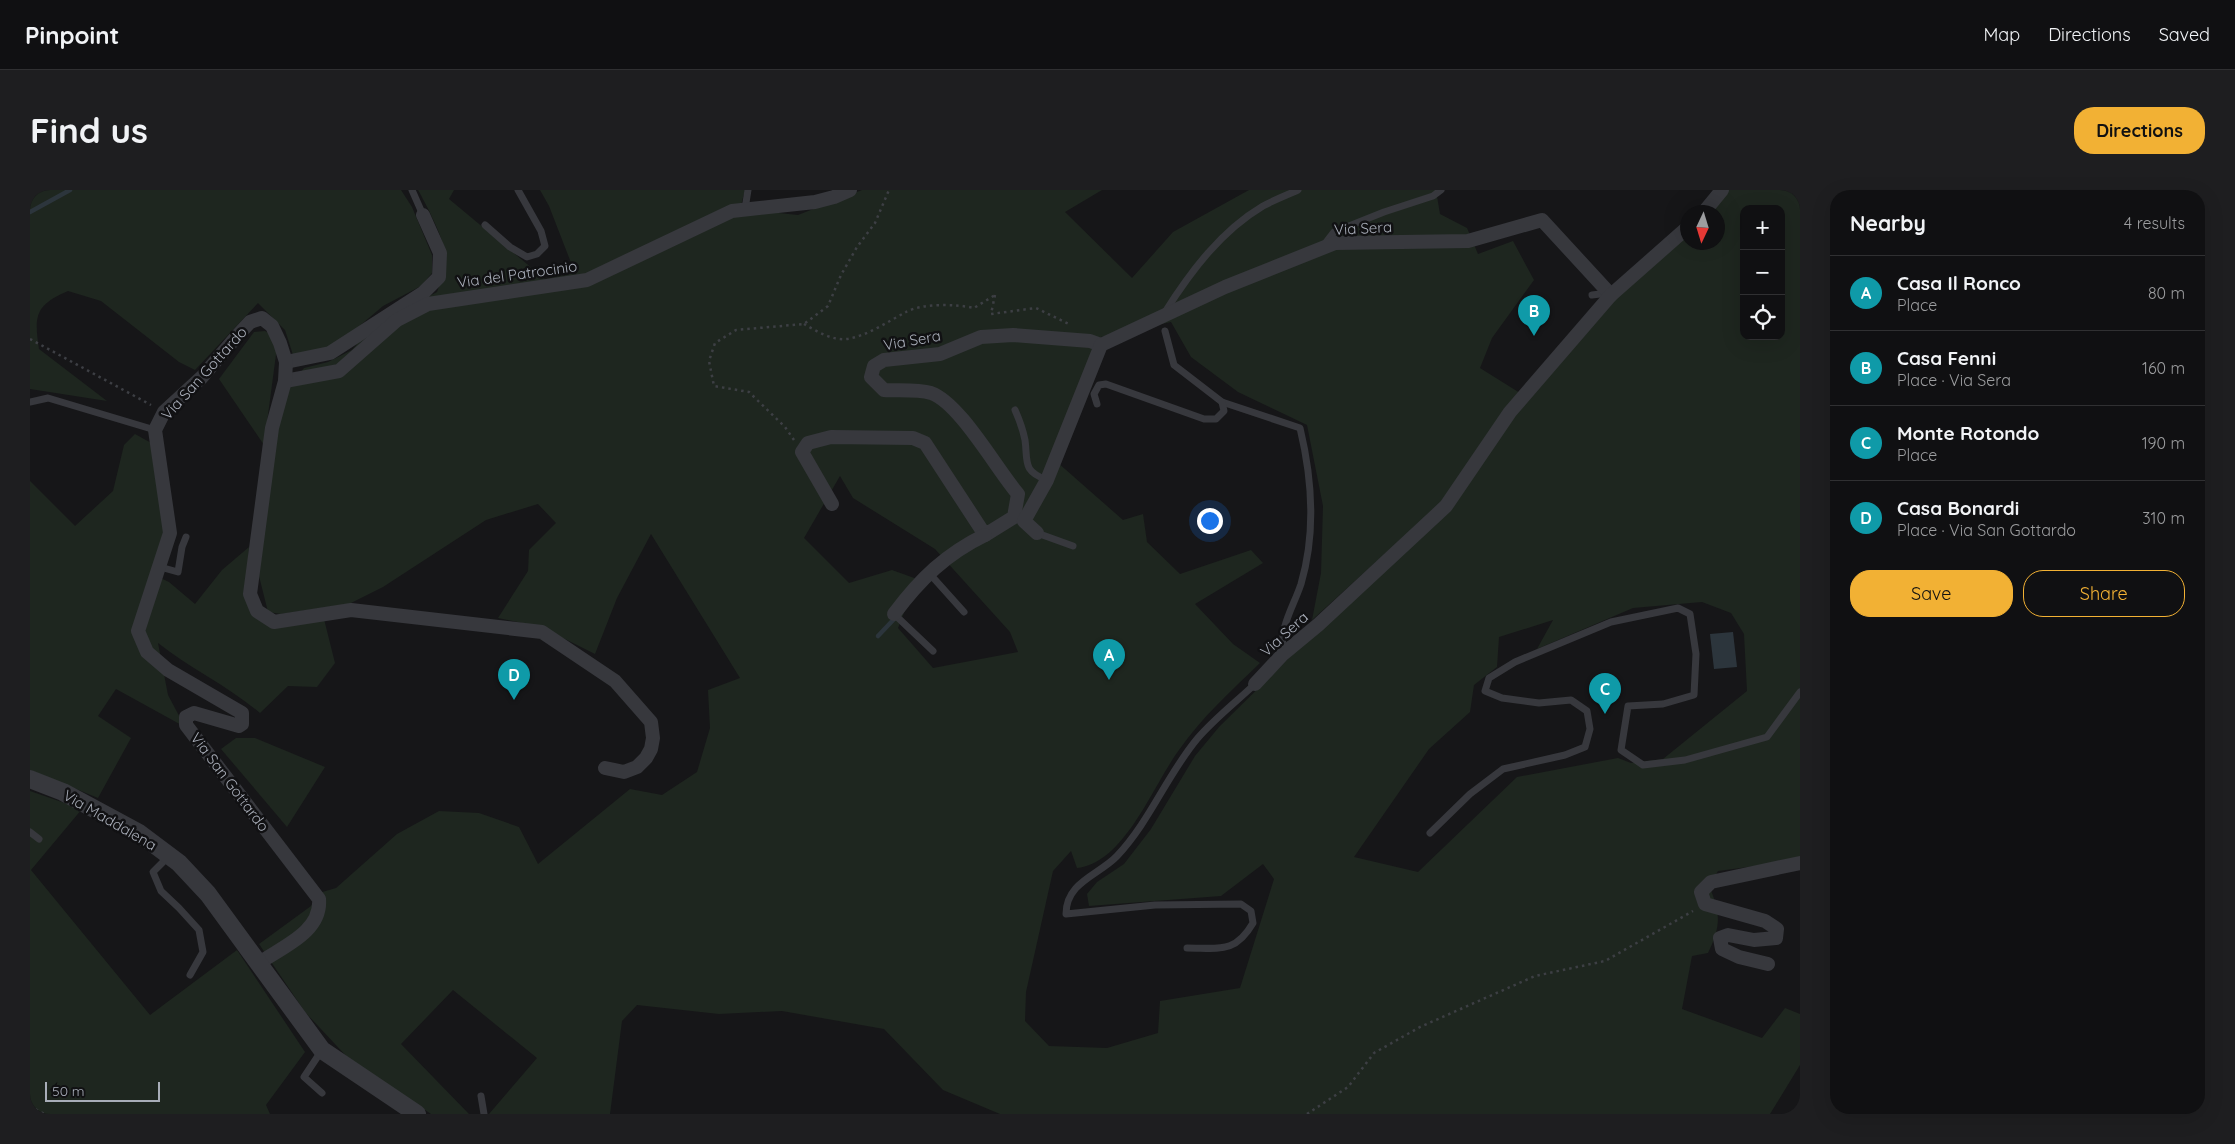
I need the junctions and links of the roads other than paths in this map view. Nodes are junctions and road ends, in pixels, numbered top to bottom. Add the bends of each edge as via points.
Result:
1 (412, 190) edge
2 (518, 190) edge
3 (748, 190) edge
4 (850, 190) edge
5 (1298, 190) edge
6 (1441, 190) edge
7 (1722, 190) edge
8 (812, 192) dead end
9 (798, 203) junction
10 (1710, 205) edge
11 (745, 209) junction
12 (423, 215) joint
13 (485, 225) dead end
14 (1680, 234) edge
15 (1320, 249) junction
16 (1610, 294) junction
17 (1592, 295) dead end
18 (1162, 317) junction
19 (1165, 331) dead end
20 (1101, 340) junction
21 (286, 362) junction
22 (285, 381) junction
23 (30, 402) edge
24 (1222, 402) junction
25 (1097, 404) dead end
26 (1016, 410) dead end
27 (155, 430) junction
28 (1047, 480) junction
29 (832, 504) dead end
30 (1037, 533) joint
31 (985, 535) junction
32 (186, 537) dead end
33 (1073, 546) dead end
34 (160, 567) junction
35 (933, 578) junction
36 (964, 612) dead end
37 (894, 614) joint
38 (933, 651) dead end
39 (1283, 654) junction
40 (1256, 684) joint
41 (1800, 692) edge
42 (605, 768) dead end
43 (30, 779) edge
44 (30, 832) edge
45 (1430, 833) dead end
46 (39, 839) dead end
47 (169, 856) junction
48 (1800, 863) edge
49 (1187, 948) dead end
50 (258, 963) junction
51 (1768, 964) dead end
52 (190, 974) dead end
53 (322, 1050) junction
54 (322, 1093) dead end
55 (481, 1096) dead end
56 (416, 1114) edge
57 (484, 1114) edge

1 - 12 lane
2 - 13 lane via 541,231 544,246 537,254 527,257
3 - 11 lane
4 - 9 street, Via del Patrocinio via 834,197
5 - 18 lane via 1263,206 1216,242 1180,287
6 - 15 lane via 1433,196 1334,232
7 - 10 street
8 - 9 street
9 - 11 street, Via del Patrocinio
11 - 22 street, Via del Patrocinio via 732,211 587,280 428,304 397,320 339,371
12 - 21 street via 440,252 439,277 423,293 330,353
14 - 16 street, Via Sera
15 - 16 street, Via Sera via 1335,243 1468,241 1542,220
15 - 18 street, Via Sera via 1225,287
16 - 17 lane
16 - 39 street, Via Sera via 1510,412 1446,506
18 - 20 street, Via Sera
19 - 24 lane via 1174,365
20 - 28 street
20 - 31 street, Via Sera via 1013,335 981,337 940,354 884,360 874,366 871,377 884,390 931,394 954,410 1018,494 1014,517
21 - 22 street, Via San Gottardo
21 - 27 street, Via San Gottardo via 272,326 262,318 250,322 202,377 164,412
22 - 42 street, Via San Gottardo via 272,428 250,594 257,611 274,622 351,610 542,632 615,681 651,722 651,749 637,767 624,772
23 - 27 lane via 48,398
24 - 25 lane via 1224,411 1216,419 1204,419 1106,384 1099,386 1094,394
24 - 39 lane via 1300,428 1306,452 1312,517 1300,584 1284,622
26 - 28 lane via 1025,440 1026,465 1034,476
27 - 34 street, Via San Gottardo via 170,533
28 - 30 street via 1024,521
29 - 31 street via 802,452 808,443 831,437 914,438 925,443
30 - 33 lane
31 - 35 street, Via Sera via 958,548
32 - 34 lane via 178,572
34 - 50 street, Via San Gottardo via 138,631 147,652 168,670 242,713 239,726 194,713 186,717 186,725 319,899 320,910 316,920 298,938
35 - 36 lane
35 - 37 street, Via Sera via 913,588
37 - 38 lane
39 - 40 street, Via Sera
40 - 49 lane via 1197,739 1141,826 1116,857 1080,882 1066,903 1066,914 1155,905 1241,904 1251,910 1253,923 1244,938 1229,948
41 - 45 lane via 1768,736 1685,760 1643,765 1621,750 1628,706 1663,704 1694,695 1696,654 1690,614 1678,608 1611,622 1515,662 1489,678 1485,691 1502,698 1540,703 1571,700 1587,711 1590,728 1585,747 1566,755 1502,769 1470,794
43 - 47 street, Via Maddalena via 86,803 140,833
44 - 46 lane
47 - 50 street, Via Maddalena via 208,894
47 - 52 lane via 153,872 161,891 199,930 203,952
48 - 51 street via 1710,882 1701,892 1704,904 1765,921 1777,929 1776,938 1754,940 1728,935 1720,938 1722,949
50 - 53 street
53 - 54 lane via 304,1077
53 - 56 street
55 - 57 lane

